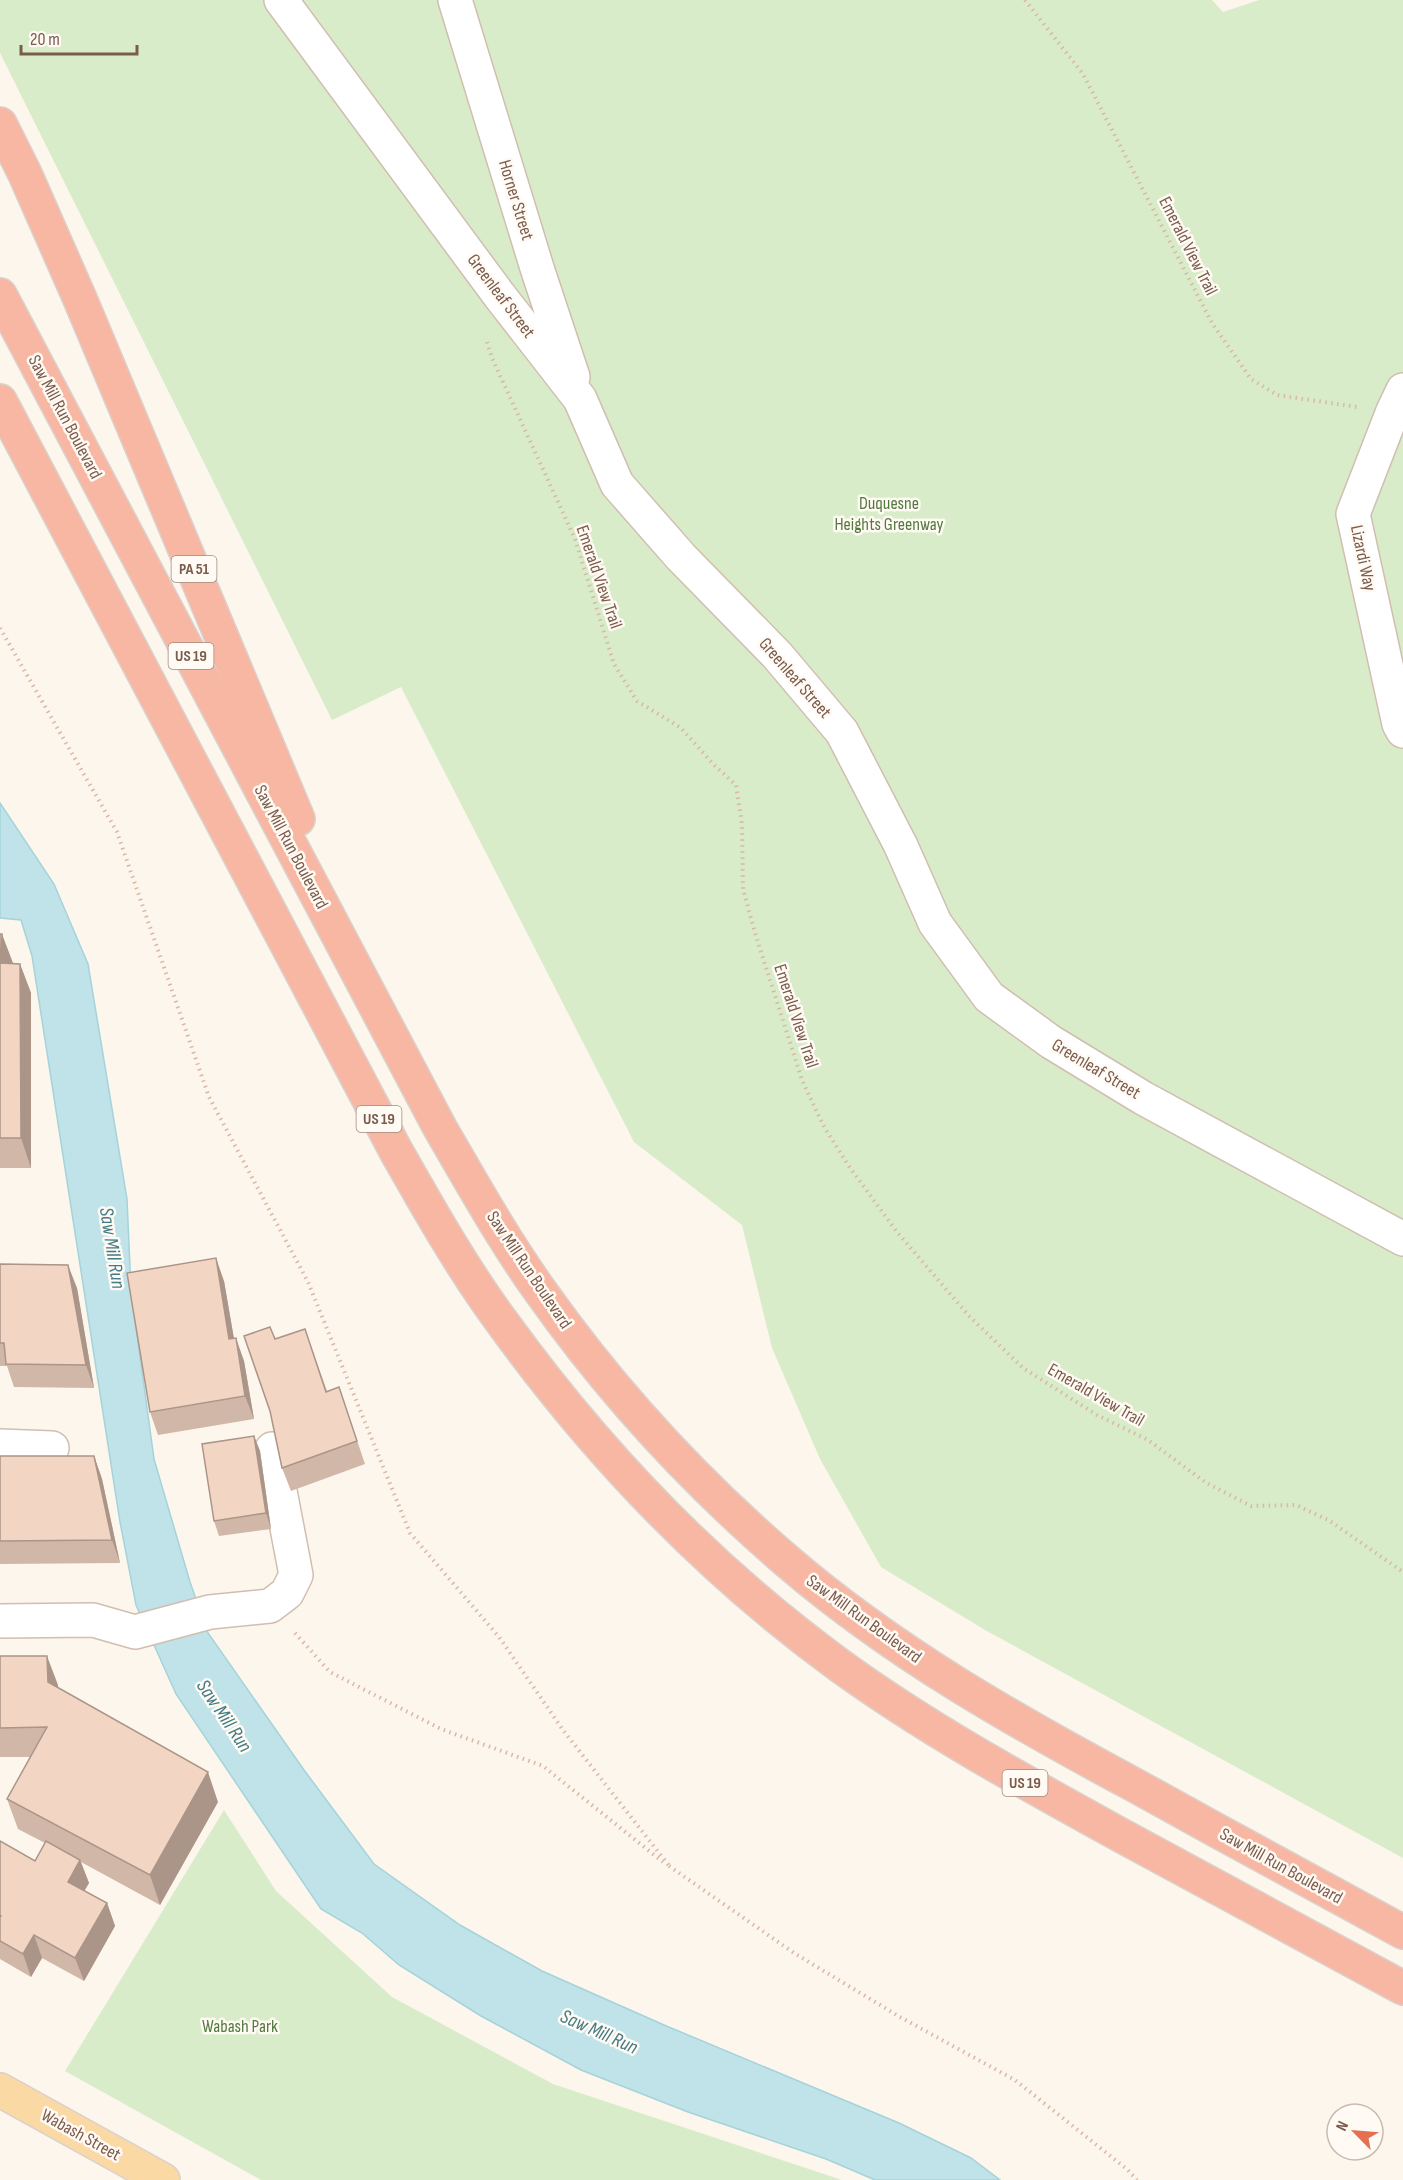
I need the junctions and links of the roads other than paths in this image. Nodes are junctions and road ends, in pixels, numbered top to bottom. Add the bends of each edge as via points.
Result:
1 (281, 0) edge
2 (455, 0) edge
3 (0, 124) edge
4 (0, 295) edge
5 (580, 399) junction
6 (0, 401) edge
7 (1398, 401) edge
8 (1403, 731) edge
9 (381, 1017) junction
10 (1403, 1239) edge
11 (0, 1446) edge
12 (52, 1448) dead end
13 (272, 1449) edge
14 (0, 1621) edge
15 (1403, 1932) edge
16 (1403, 1988) edge
17 (0, 2090) edge
18 (163, 2180) edge

1 - 5 street, Greenleaf Street
2 - 5 street, Horner Street
3 - 9 highway, PA 51 via 80,298
4 - 9 highway, Saw Mill Run Boulevard / US 19
5 - 10 street, Greenleaf Street via 617,484 842,732 901,846 935,923 989,996 1051,1042 1143,1098
6 - 16 highway, US 19 via 396,1151 500,1320 555,1394 678,1530 838,1664 924,1723 1012,1776
7 - 8 street, Lizardi Way via 1353,514
9 - 15 highway, Saw Mill Run Boulevard / US 19 via 483,1202 540,1291 652,1431 713,1494 867,1624 950,1681
11 - 12 street
13 - 14 street via 296,1575 287,1593 270,1606 210,1612 135,1632 93,1620
17 - 18 main road, Wabash Street

